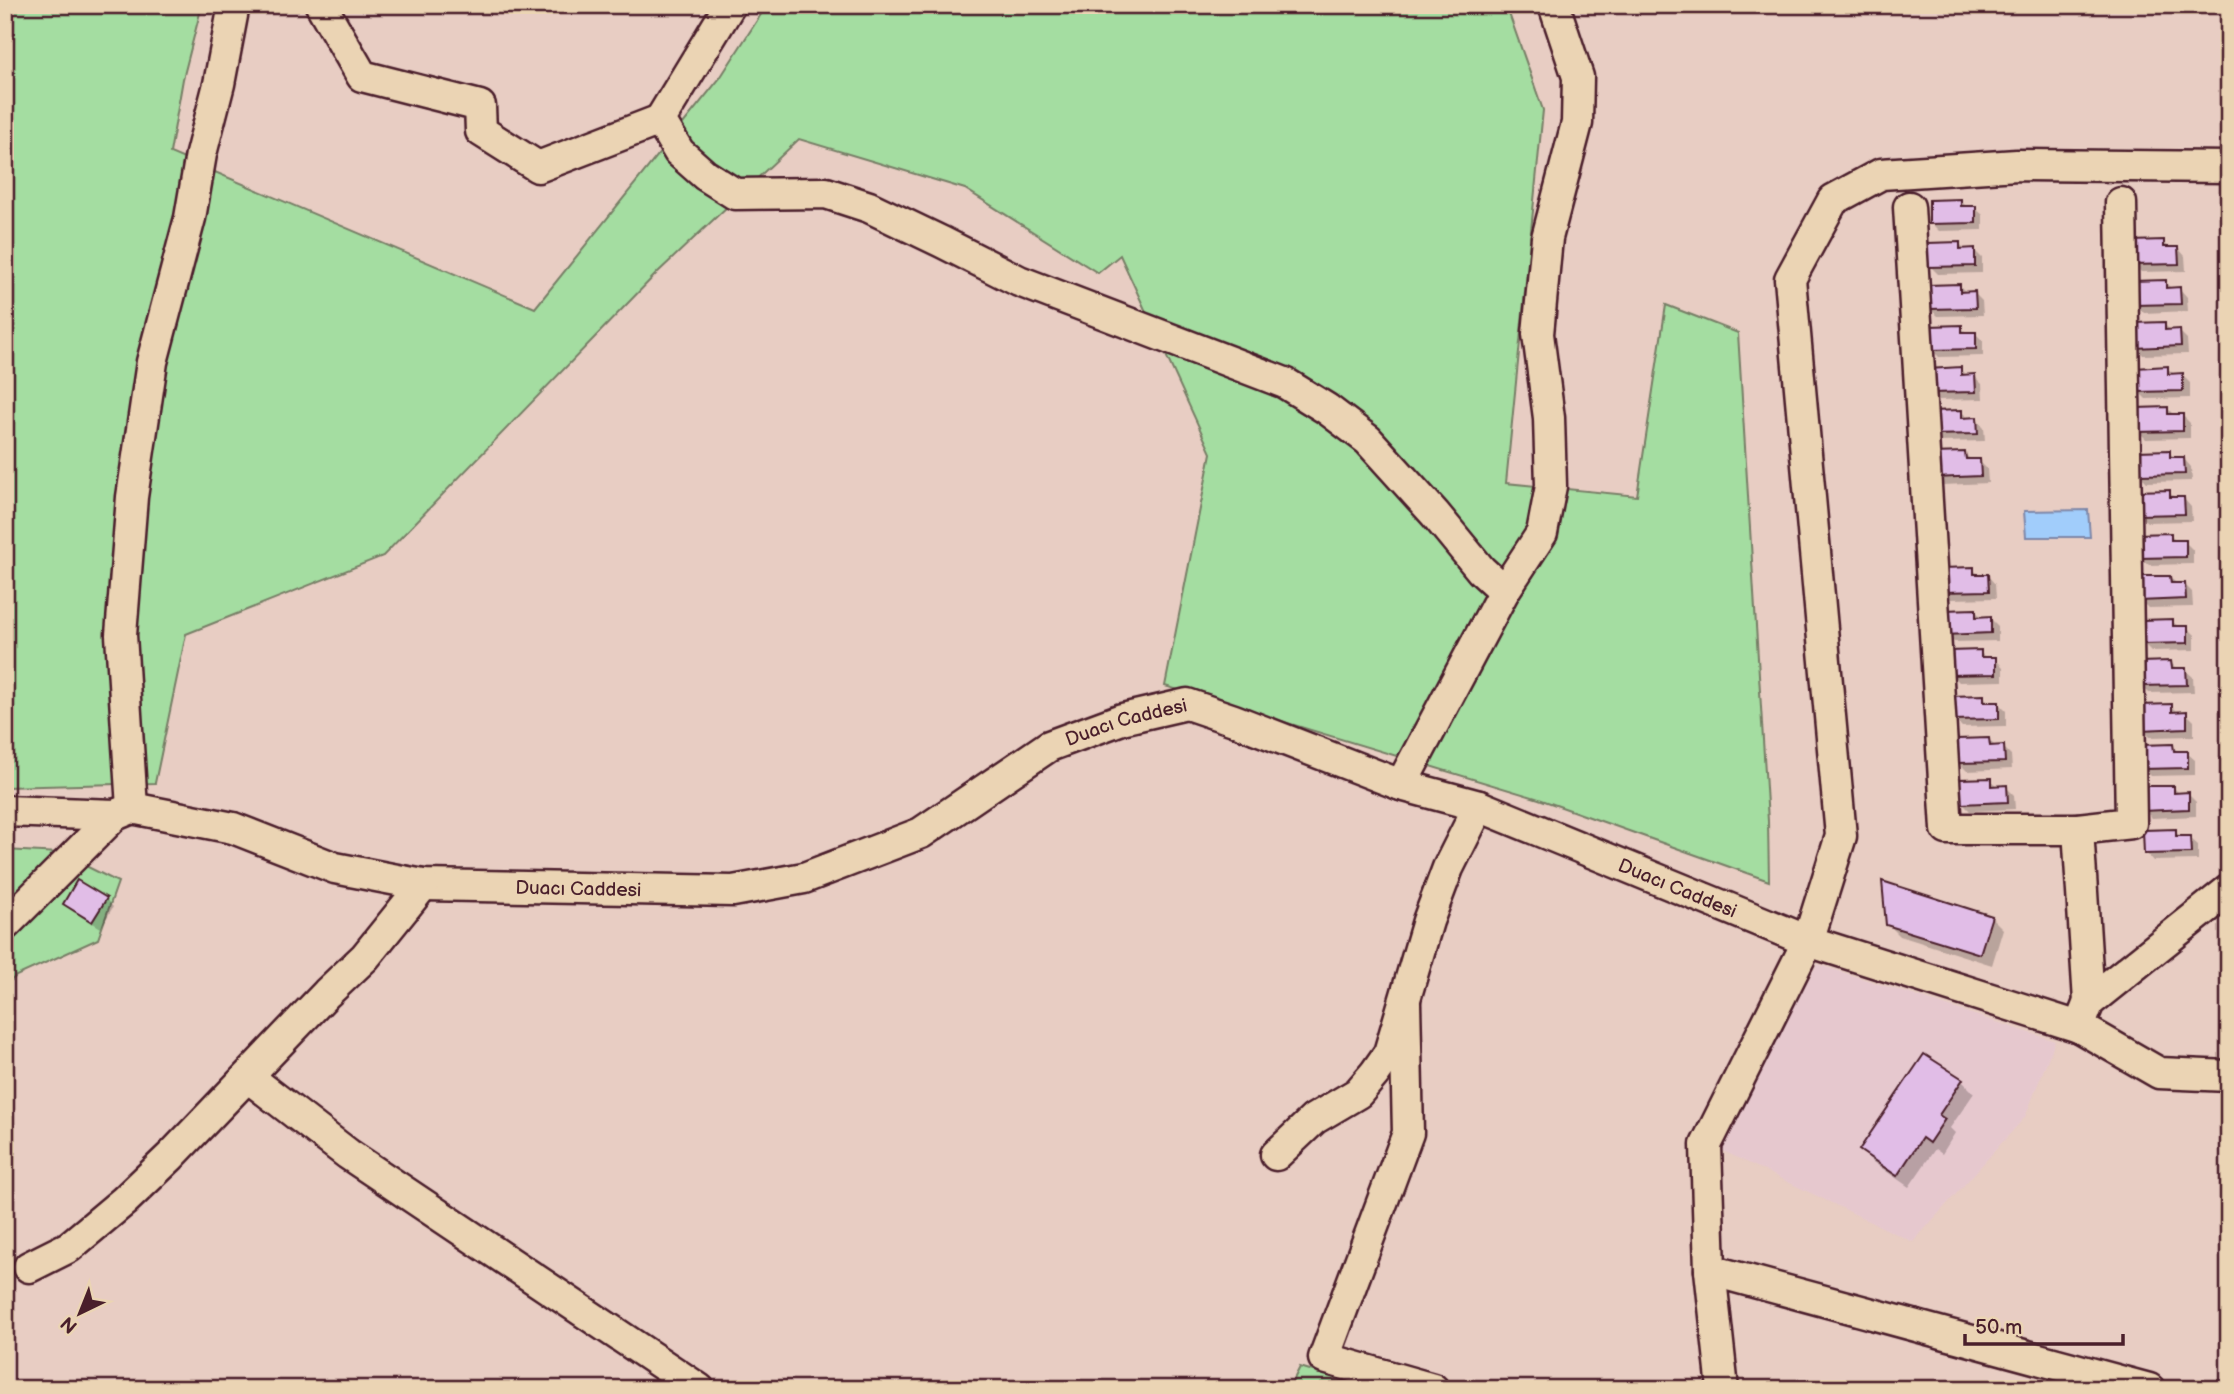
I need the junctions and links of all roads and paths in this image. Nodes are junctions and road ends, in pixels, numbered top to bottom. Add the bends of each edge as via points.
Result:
1 (234, 5) edge
2 (321, 5) edge
3 (730, 5) edge
4 (1553, 5) edge
5 (660, 120) junction
6 (2229, 167) edge
7 (2121, 203) dead end
8 (1909, 207) dead end
9 (1504, 591) junction
10 (1401, 785) junction
11 (1479, 806) junction
12 (5, 811) edge
13 (124, 812) junction
14 (2078, 829) junction
15 (423, 885) junction
16 (2229, 890) edge
17 (5, 925) edge
18 (1808, 940) junction
19 (1405, 1003) junction
20 (2084, 1014) junction
21 (2229, 1076) edge
22 (248, 1077) junction
23 (1276, 1156) dead end
24 (29, 1267) dead end
25 (1710, 1270) junction
26 (699, 1389) edge
27 (1433, 1389) edge
28 (1723, 1389) edge
29 (2149, 1389) edge

1 - 13 street via 190,218 152,362 132,497 121,635
2 - 5 street via 362,76 480,106 481,131 538,167
3 - 5 street
4 - 9 street via 1578,77 1577,123 1547,238 1538,334 1549,418 1551,486 1542,533
5 - 9 street via 679,152 735,194 826,194 869,207 1019,281 1285,383 1368,440
6 - 18 street via 2017,165 1881,174 1832,200 1790,279 1841,836
7 - 14 street via 2131,823
8 - 14 street via 1947,829
9 - 10 street
10 - 11 street, Duacı Caddesi
10 - 15 street, Duacı Caddesi via 1187,704 1122,719 1049,746 921,833 804,878 733,891
11 - 18 street, Duacı Caddesi
11 - 19 street via 1428,921
12 - 13 street, Duacı Caddesi
13 - 15 street, Duacı Caddesi via 233,828 335,869
13 - 17 street
14 - 20 street
15 - 22 street via 365,957
16 - 20 street
18 - 20 street, Duacı Caddesi
18 - 25 street via 1706,1145
19 - 23 street via 1389,1053 1375,1073 1357,1093 1314,1119
19 - 27 street via 1408,1133 1324,1358
20 - 21 street, Duacı Caddesi via 2158,1073
22 - 24 street via 95,1226 69,1247
22 - 26 street via 348,1154
25 - 28 street
25 - 29 street

